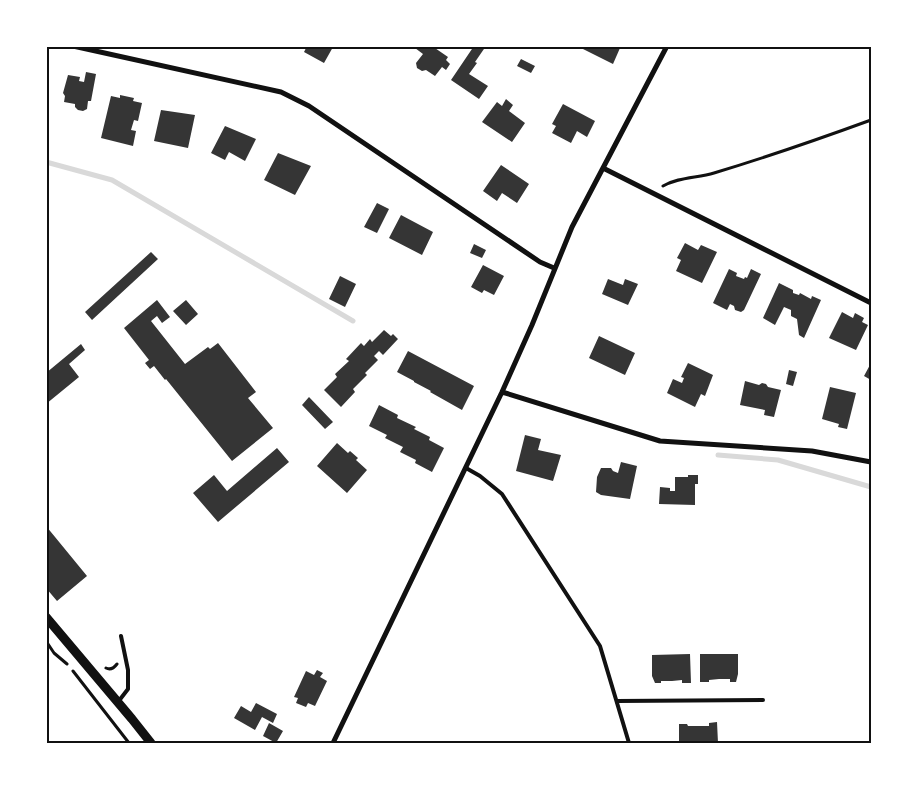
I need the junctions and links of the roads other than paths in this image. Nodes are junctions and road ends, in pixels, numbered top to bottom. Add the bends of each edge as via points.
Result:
1 (72, 46) edge
2 (667, 46) edge
3 (603, 168) junction
4 (554, 268) junction
5 (871, 303) edge
6 (502, 392) junction
7 (871, 462) edge
8 (466, 468) junction
9 (46, 617) edge
10 (121, 636) dead end
11 (763, 700) dead end
12 (617, 701) junction
13 (118, 702) junction
14 (151, 743) edge
15 (333, 743) edge
16 (629, 743) edge

1 - 4 street via 281,92 309,106 540,262
2 - 3 street
3 - 4 street
3 - 5 street
4 - 6 street
6 - 7 street via 660,441 812,451
6 - 8 street
8 - 12 lane via 502,494 538,547 600,646
8 - 15 street
9 - 13 street
10 - 13 lane via 128,689
11 - 12 lane
12 - 16 lane
13 - 14 street

